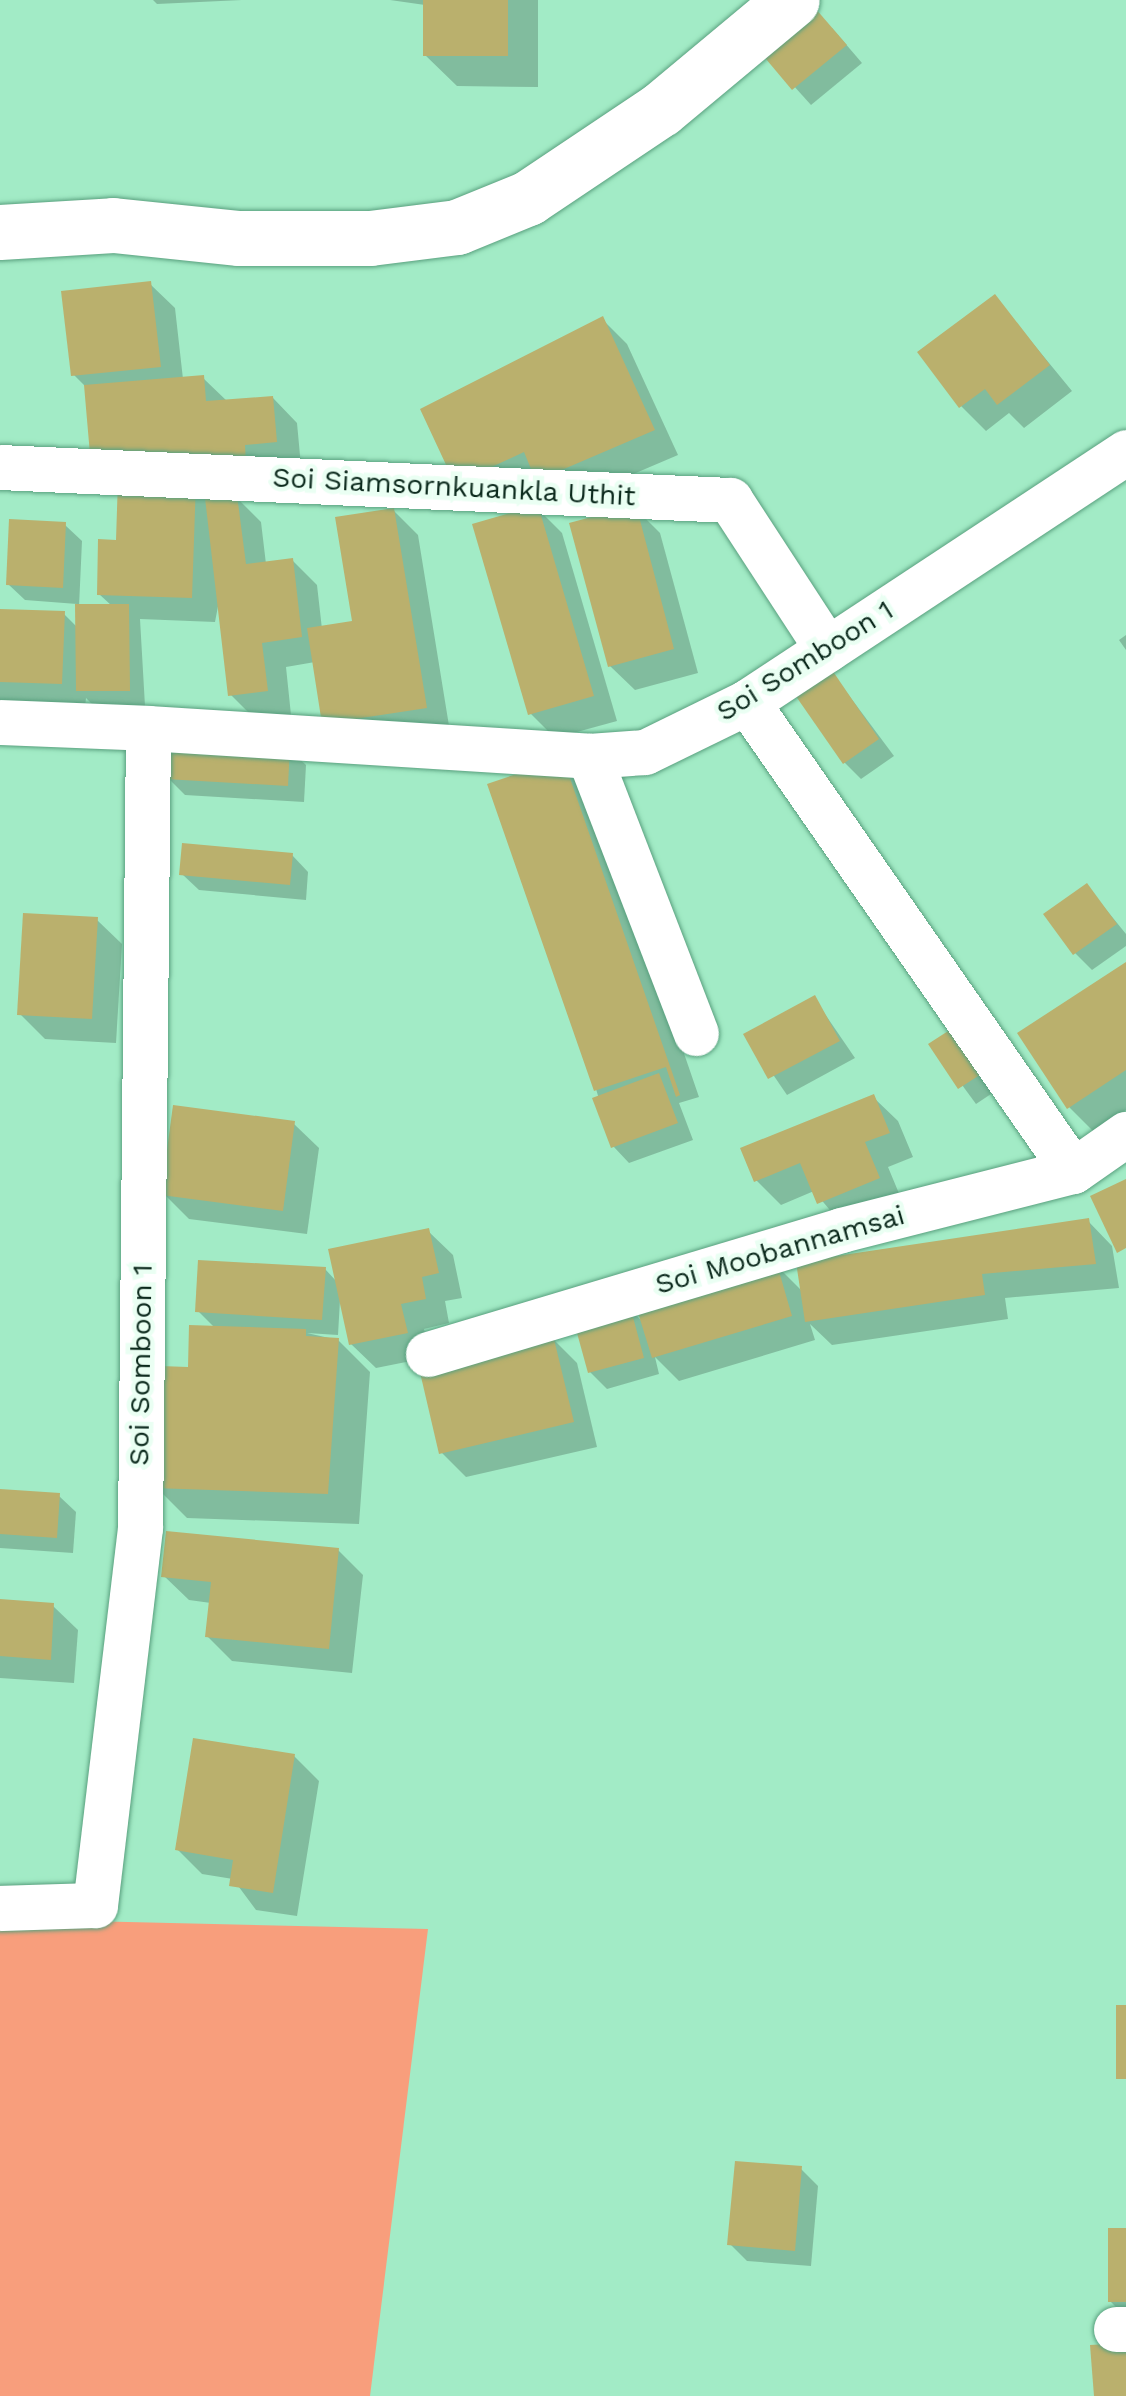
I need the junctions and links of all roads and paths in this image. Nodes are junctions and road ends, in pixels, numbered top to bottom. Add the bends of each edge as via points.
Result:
1 (792, 0) edge
2 (0, 232) edge
3 (1126, 452) edge
4 (0, 467) edge
5 (827, 650) junction
6 (748, 702) junction
7 (0, 722) edge
8 (148, 728) junction
9 (589, 756) junction
10 (696, 1033) dead end
11 (1126, 1134) edge
12 (1073, 1172) junction
13 (428, 1354) dead end
14 (0, 1908) edge

1 - 2 street via 632,129 528,198 457,227 370,238 239,238 112,225
3 - 5 street, Soi Somboon 1
4 - 5 street, Soi Siamsornkuankla Uthit via 730,500
5 - 6 street, Soi Somboon 1
6 - 9 street, Soi Somboon 1 via 646,752
6 - 12 street
7 - 8 street, Soi Somboon 1
8 - 9 street, Soi Somboon 1
8 - 14 street, Soi Somboon 1 via 140,1528 96,1905
9 - 10 street
11 - 12 street, Soi Moobannamsai
12 - 13 street, Soi Moobannamsai via 840,1230

